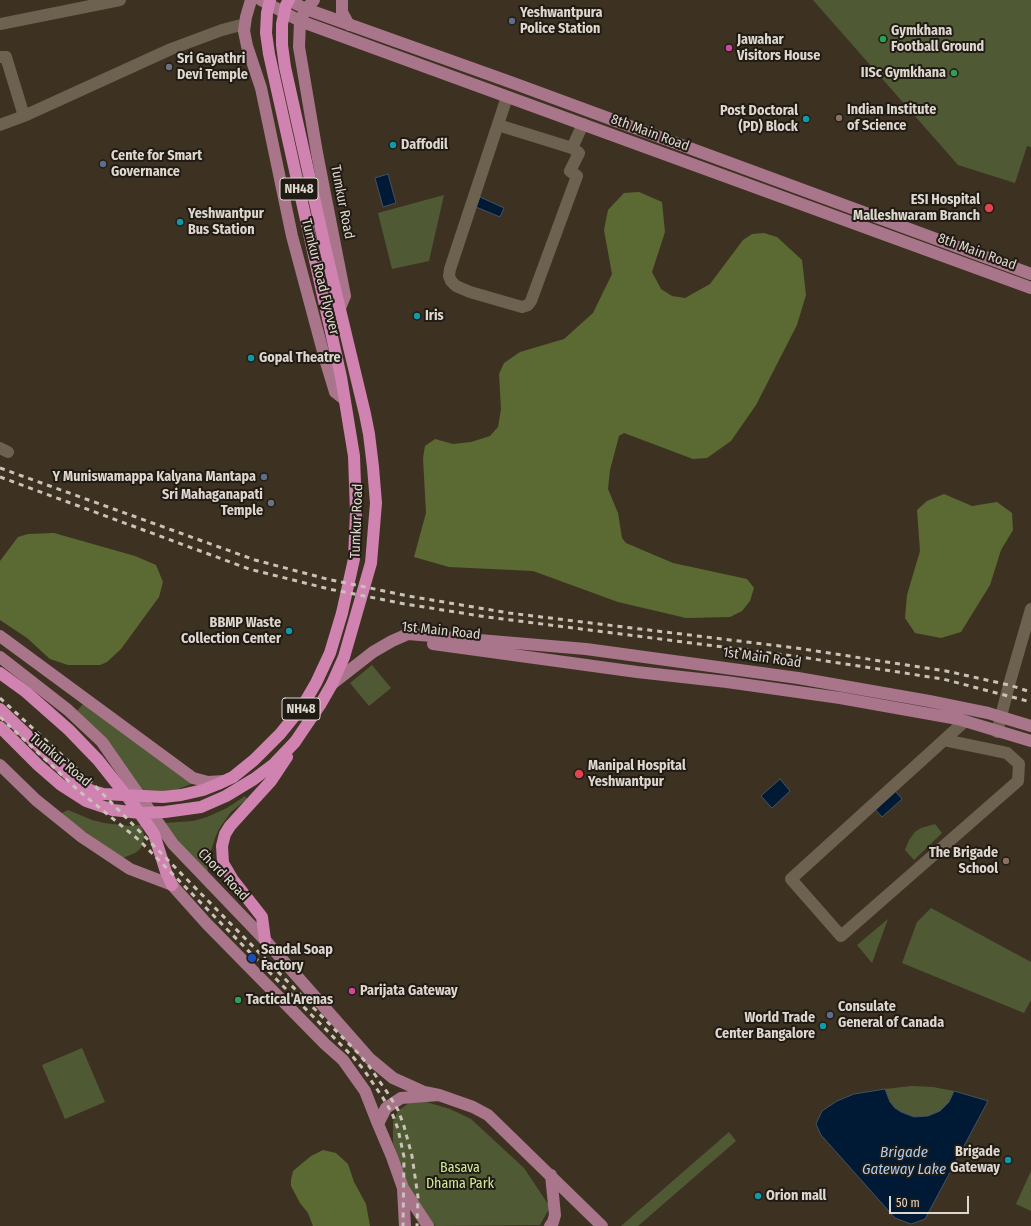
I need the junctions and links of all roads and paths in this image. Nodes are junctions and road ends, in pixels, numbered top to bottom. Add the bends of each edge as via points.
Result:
1 (120, 0) edge
2 (251, 0) edge
3 (261, 0) edge
4 (270, 0) edge
5 (288, 0) edge
6 (342, 0) edge
7 (84, 3) edge
8 (310, 5) edge
9 (300, 21) junction
10 (0, 24) edge
11 (245, 24) junction
12 (349, 25) junction
13 (0, 57) edge
14 (480, 72) junction
15 (475, 85) junction
16 (507, 97) junction
17 (24, 116) junction
18 (583, 124) junction
19 (0, 125) edge
20 (498, 125) junction
21 (572, 148) junction
22 (1031, 274) edge
23 (1030, 284) edge
24 (340, 308) junction
25 (344, 399) junction
26 (1031, 609) edge
27 (0, 636) edge
28 (392, 641) junction
29 (0, 657) edge
30 (0, 673) edge
31 (332, 684) junction
32 (0, 709) edge
33 (1002, 717) junction
34 (965, 722) junction
35 (1031, 726) edge
36 (0, 727) edge
37 (997, 732) junction
38 (1010, 736) junction
39 (944, 740) junction
40 (1031, 741) edge
41 (295, 742) junction
42 (1007, 752) junction
43 (0, 765) edge
44 (226, 780) junction
45 (172, 885) junction
46 (265, 940) junction
47 (439, 1095) junction
48 (378, 1124) junction
49 (550, 1175) junction
50 (403, 1188) junction
51 (405, 1226) edge
52 (428, 1226) edge
53 (550, 1226) edge
54 (602, 1226) edge

1 - 7 street
2 - 11 main road
3 - 9 main road, 8th Main Road
4 - 25 highway, NH48 via 266,33 269,54
5 - 8 main road, 8th Main Road
5 - 24 highway, NH48 via 282,24 285,67
6 - 12 main road via 342,12
7 - 10 street
8 - 9 main road, Tumkur Road
8 - 12 main road, 8th Main Road
9 - 15 main road, 8th Main Road
9 - 24 main road, Tumkur Road via 299,47 345,296
11 - 17 street via 171,49
11 - 25 main road, Tumkur Road Flyover via 247,46 261,88 292,236 335,392
12 - 14 main road, 8th Main Road
13 - 17 street via 6,56
14 - 15 main road
14 - 22 main road, 8th Main Road
15 - 16 main road, 8th Main Road
16 - 18 main road, 8th Main Road
16 - 20 street
17 - 19 street
18 - 21 street
18 - 23 main road, 8th Main Road
20 - 21 street
20 - 21 street via 450,269 451,281 470,292 522,307 531,301 577,176 570,171 579,153
24 - 31 highway, Tumkur Road / NH48 via 369,434 376,504 371,563 344,657
25 - 44 highway, Tumkur Road / NH48 via 356,481 354,558 330,653 302,708 254,760
26 - 33 street via 1008,685
27 - 44 main road via 193,778 208,782
28 - 31 main road via 373,652
28 - 33 main road, 1st Main Road via 408,634 586,649 798,678 929,701
28 - 34 main road, 1st Main Road via 428,643 742,684 840,698
29 - 46 main road, Chord Road via 68,710 102,742 173,844
30 - 45 highway via 64,725 98,760 154,834
31 - 41 highway, Tumkur Road / NH48
32 - 44 highway, Tumkur Road / NH48 via 76,782 90,790 103,794 163,797 203,790
33 - 35 main road, 1st Main Road
33 - 37 street
34 - 37 main road, 1st Main Road
34 - 39 street
36 - 41 highway, Tumkur Road / NH48 via 61,785 86,801 113,810 140,813 201,806 226,796 274,764
37 - 38 main road, 1st Main Road
38 - 40 main road, 1st Main Road
38 - 42 street
39 - 42 street
39 - 42 street via 791,879 841,936 1018,781 1019,764
41 - 46 highway via 271,780 224,834 222,846 223,863 262,917
43 - 45 main road via 36,800 82,837 130,869
45 - 48 main road via 322,1042 343,1060 365,1091
46 - 47 main road, Chord Road via 370,1059 393,1078 424,1092
47 - 48 main road via 401,1098 386,1108
47 - 49 main road, Chord Road via 473,1106 488,1115
48 - 50 main road
49 - 53 main road via 555,1215
49 - 54 main road, Chord Road
50 - 51 main road
50 - 52 main road

